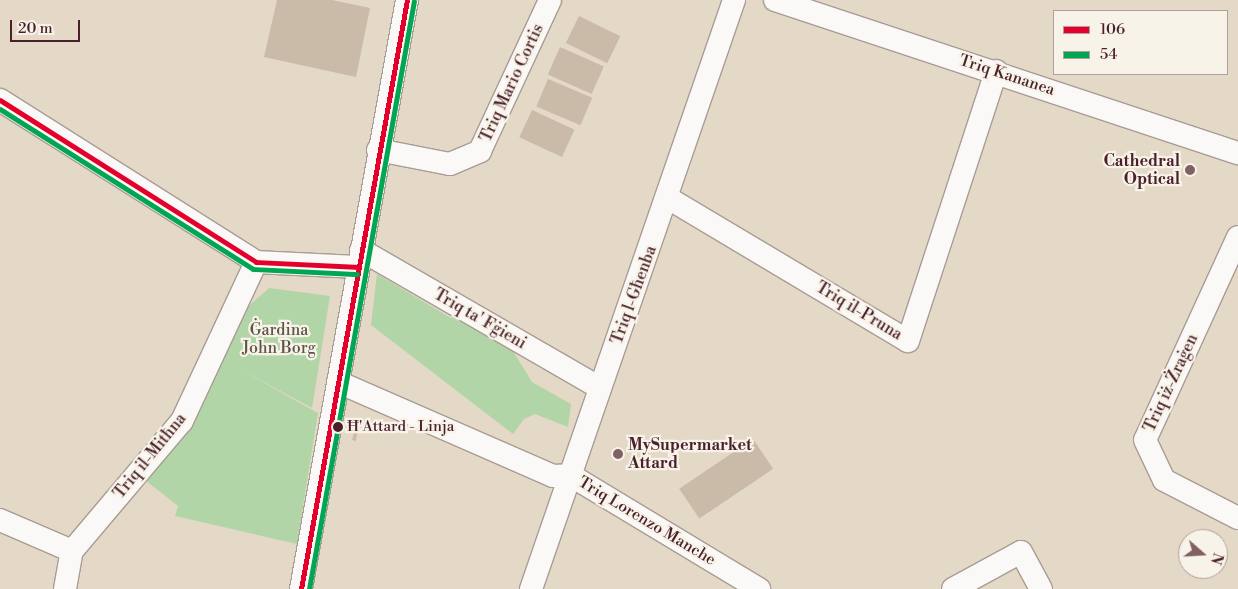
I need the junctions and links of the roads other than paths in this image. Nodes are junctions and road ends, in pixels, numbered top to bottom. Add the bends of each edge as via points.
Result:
1 (407, 0) edge
2 (550, 0) edge
3 (734, 0) edge
4 (775, 0) edge
5 (996, 71) junction
6 (0, 100) edge
7 (378, 150) junction
8 (1238, 154) edge
9 (668, 198) junction
10 (1238, 238) edge
11 (359, 259) junction
12 (256, 262) junction
13 (338, 382) junction
14 (600, 388) junction
15 (570, 476) junction
16 (1238, 518) edge
17 (2, 521) edge
18 (72, 551) junction
19 (65, 589) edge
20 (301, 589) edge
21 (530, 589) edge
22 (759, 589) edge
23 (953, 589) edge
24 (1041, 589) edge

1 - 7 street
2 - 7 street, Triq Mario Cortis via 480,151 450,164
3 - 9 street, Triq l-Għenba
4 - 5 street, Triq Kananea
5 - 8 street, Triq Kananea
5 - 9 street, Triq il-Pruna via 908,341
6 - 12 street
7 - 11 street
9 - 14 street, Triq l-Għenba
10 - 16 street, Triq iż-Żraġen via 1145,440 1164,480
11 - 12 street
11 - 13 street
11 - 14 street, Triq ta' Fġieni
12 - 18 street, Triq il-Mitħna via 182,421
13 - 15 street, Triq Lorenzo Manche via 553,476
13 - 20 street
14 - 15 street, Triq l-Għenba
15 - 21 street, Triq l-Għenba
15 - 22 street, Triq Lorenzo Manche
17 - 18 street
18 - 19 street, Triq il-Mitħna
23 - 24 street via 1021,552

